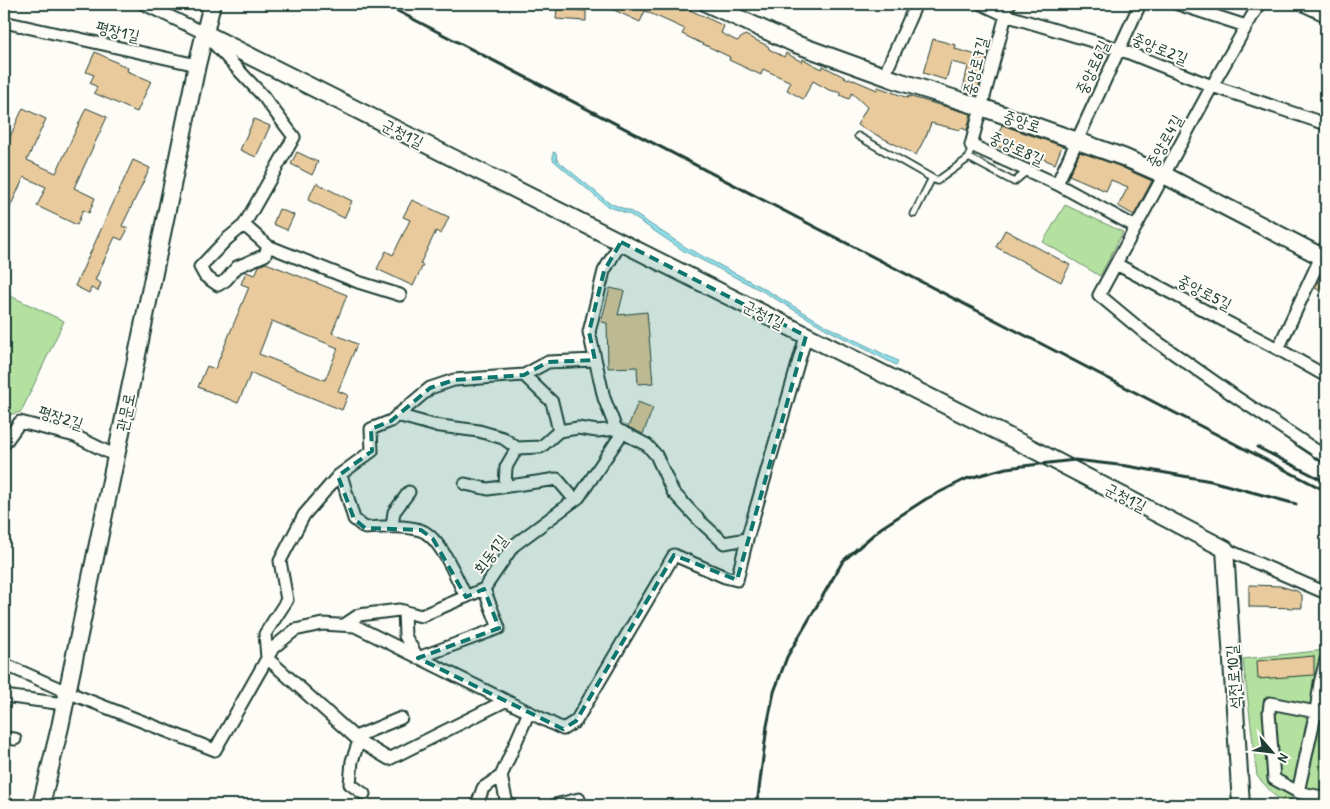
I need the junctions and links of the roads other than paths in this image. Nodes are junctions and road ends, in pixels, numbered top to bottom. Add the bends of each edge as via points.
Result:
1 (144, 4) edge
2 (916, 4) edge
3 (982, 4) edge
4 (1127, 4) edge
5 (1178, 4) edge
6 (1259, 4) edge
7 (1307, 4) edge
8 (716, 6) edge
9 (1139, 6) edge
10 (1007, 9) edge
11 (1326, 13) edge
12 (208, 18) edge
13 (4, 22) edge
14 (1246, 26) junction
15 (1119, 49) junction
16 (197, 65) junction
17 (884, 76) junction
18 (1212, 86) junction
19 (981, 107) junction
20 (1326, 124) edge
21 (858, 136) dead end
22 (1077, 139) junction
23 (971, 145) junction
24 (969, 158) junction
25 (1027, 171) junction
26 (1164, 176) junction
27 (932, 178) junction
28 (1057, 184) junction
29 (914, 214) dead end
30 (244, 226) junction
31 (1136, 227) junction
32 (620, 242) junction
33 (268, 246) junction
34 (1325, 254) edge
35 (1116, 264) junction
36 (400, 295) dead end
37 (806, 336) junction
38 (1278, 349) junction
39 (595, 360) junction
40 (524, 375) junction
41 (1326, 376) edge
42 (398, 415) junction
43 (620, 430) junction
44 (559, 432) junction
45 (4, 444) edge
46 (517, 448) junction
47 (116, 456) junction
48 (1326, 457) edge
49 (338, 476) junction
50 (465, 484) dead end
51 (505, 486) junction
52 (409, 492) dead end
53 (576, 500) junction
54 (392, 526) junction
55 (747, 539) junction
56 (1225, 548) junction
57 (484, 589) junction
58 (1326, 593) edge
59 (466, 597) junction
60 (404, 611) junction
61 (344, 626) junction
62 (267, 658) junction
63 (418, 658) junction
64 (1326, 660) edge
65 (4, 664) edge
66 (4, 696) edge
67 (66, 698) junction
68 (505, 701) junction
69 (529, 712) junction
70 (1321, 712) edge
71 (401, 718) dead end
72 (357, 739) junction
73 (501, 776) junction
74 (1298, 792) junction
75 (364, 794) dead end
76 (1326, 798) edge
77 (579, 800) dead end
78 (41, 805) edge
79 (477, 805) edge
80 (511, 805) edge
81 (555, 805) edge
82 (1242, 805) edge

1 - 12 street
2 - 17 street
3 - 10 street, 중앙로2길
4 - 9 street, 중앙로6길
5 - 14 street
6 - 14 street, 중앙로4길
7 - 11 street
8 - 17 street, 중앙로 via 793,42
9 - 15 street, 중앙로6길
10 - 15 street, 중앙로2길
10 - 19 street, 중앙로7길
12 - 16 street, 관문로
12 - 30 street via 294,137
12 - 32 street, 군청1길
13 - 16 street, 평장1길
14 - 18 street, 중앙로4길
15 - 18 street, 중앙로2길
15 - 22 street, 중앙로6길
16 - 47 street, 관문로
17 - 19 street, 중앙로
18 - 20 street, 중앙로2길
18 - 26 street, 중앙로4길
19 - 22 street, 중앙로
19 - 23 street, 중앙로8길
21 - 27 lane
22 - 26 street, 중앙로
22 - 28 street, 중앙로6길
23 - 24 lane
23 - 25 street, 중앙로8길
24 - 25 lane via 1014,182
24 - 27 lane via 937,181
25 - 28 street, 중앙로8길
26 - 31 street, 중앙로4길
26 - 34 street, 중앙로
27 - 29 lane
28 - 31 street, 중앙로8길
30 - 33 street
30 - 33 street via 200,267 205,276 218,285 238,267 265,255
31 - 35 street, 중앙로4길
32 - 37 street, 군청1길
32 - 39 street via 604,271 589,332
33 - 36 street
34 - 38 street
35 - 38 street, 중앙로5길
35 - 48 street, 중앙로4길 via 1099,295 1146,334
37 - 55 street
37 - 56 street, 군청1길
38 - 41 street, 중앙로5길
39 - 40 street via 548,362
39 - 43 street via 604,398
40 - 42 street via 454,380 430,388
40 - 44 street via 552,402
42 - 46 street via 433,425 479,431 503,438
42 - 49 street via 371,429 372,451
43 - 44 street via 578,428
43 - 53 street, 회동1길
43 - 55 street via 652,450 673,492 724,543
44 - 46 street via 541,447
45 - 47 street, 평장2길 via 20,422 75,436
46 - 51 street via 506,467
47 - 67 street, 관문로
49 - 54 street via 343,482 354,519 365,528
49 - 62 street via 304,514 280,561 287,600 265,634
50 - 51 street via 488,489
51 - 53 street via 557,479
52 - 54 street via 394,512
53 - 57 street, 회동1길 via 513,546
54 - 59 street via 422,530 433,538
55 - 69 street via 737,580 674,555 576,720 563,729
56 - 58 street, 군청1길
56 - 82 street, 석전로10길
57 - 59 street, 회동1길
57 - 63 street via 499,628
59 - 60 street, 회동1길 via 421,616
60 - 61 street, 회동1길 via 359,616
60 - 63 street via 405,636
61 - 62 street via 322,624 295,630 273,648
61 - 63 street via 355,626
62 - 67 street via 215,750
62 - 72 street
63 - 68 street
64 - 70 street via 1320,683
65 - 67 street
66 - 67 street
67 - 78 street, 관문로
68 - 69 street
68 - 72 street via 389,758
69 - 73 street
70 - 74 street
70 - 74 street via 1270,704 1274,779
71 - 72 street
72 - 75 street via 350,784
73 - 79 street via 483,788
73 - 80 street via 507,804
74 - 76 street
77 - 81 street

